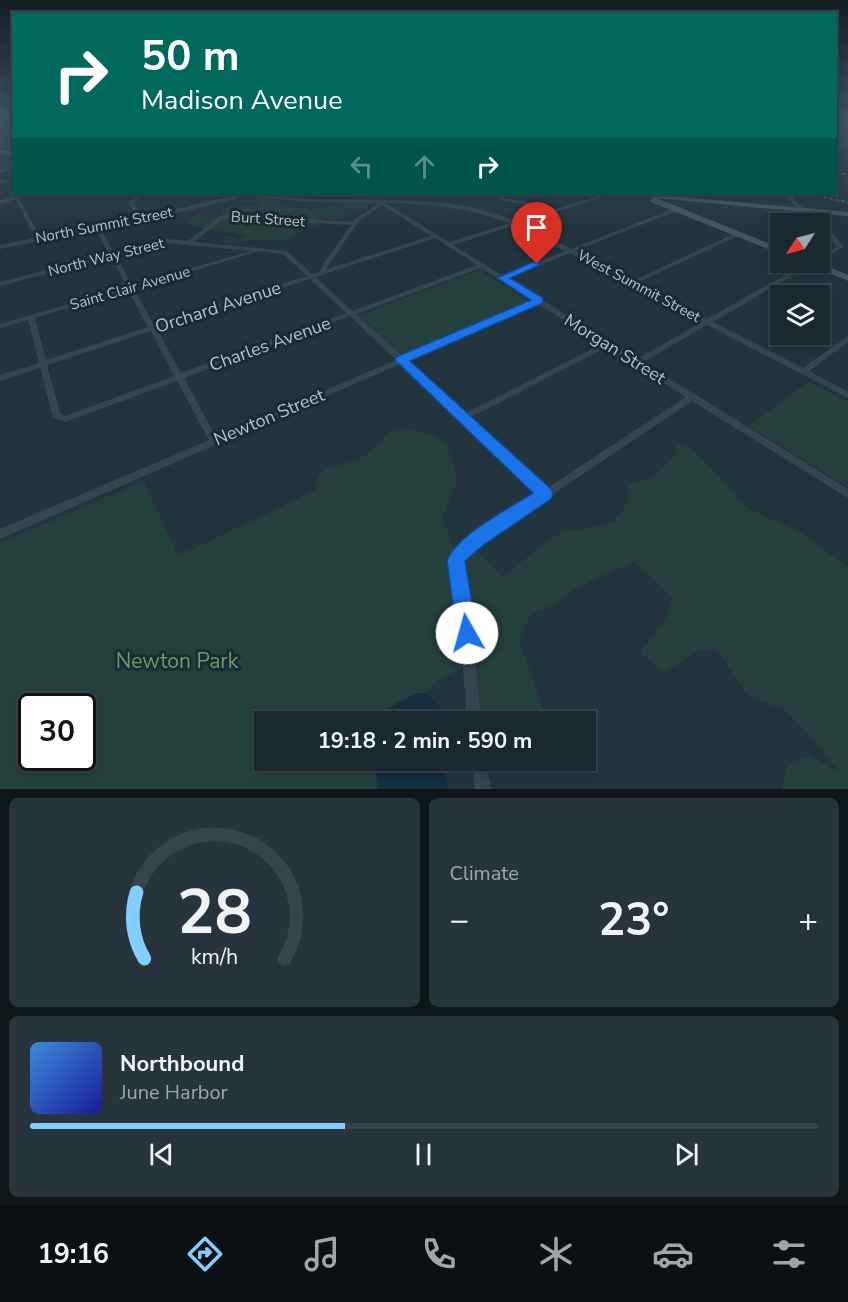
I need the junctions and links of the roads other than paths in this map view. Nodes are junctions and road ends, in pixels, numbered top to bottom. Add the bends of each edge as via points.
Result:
1 (25, 195) edge
2 (140, 195) edge
3 (239, 195) edge
4 (254, 195) edge
5 (382, 195) edge
6 (605, 195) edge
7 (641, 195) edge
8 (662, 195) edge
9 (772, 195) edge
10 (502, 196) edge
11 (684, 196) edge
12 (16, 197) junction
13 (0, 202) edge
14 (382, 203) junction
15 (676, 209) junction
16 (800, 209) junction
17 (813, 211) junction
18 (137, 212) dead end
19 (553, 213) junction
20 (848, 214) edge
21 (354, 224) junction
22 (518, 224) junction
23 (96, 227) junction
24 (738, 234) junction
25 (436, 236) junction
26 (39, 239) junction
27 (190, 242) junction
28 (848, 243) edge
29 (449, 244) junction
30 (0, 247) edge
31 (770, 247) edge
32 (840, 247) junction
33 (260, 249) junction
34 (571, 251) junction
35 (830, 253) edge
36 (112, 255) junction
37 (483, 266) junction
38 (830, 270) edge
39 (323, 273) junction
40 (794, 273) edge
41 (312, 276) junction
42 (502, 278) junction
43 (848, 278) edge
44 (632, 283) junction
45 (0, 284) edge
46 (130, 288) junction
47 (539, 301) junction
48 (352, 314) junction
49 (31, 317) junction
50 (708, 322) junction
51 (0, 326) edge
52 (152, 328) junction
53 (848, 338) edge
54 (607, 344) junction
55 (401, 360) junction
56 (637, 362) junction
57 (45, 363) junction
58 (803, 372) junction
59 (0, 378) edge
60 (180, 378) junction
61 (848, 395) edge
62 (692, 397) junction
63 (463, 418) junction
64 (214, 441) junction
65 (545, 494) junction
66 (848, 494) edge
67 (0, 534) edge
68 (473, 711) edge
69 (481, 771) edge
70 (483, 789) edge

1 - 12 street
2 - 18 street via 130,202
3 - 23 street, North Summit Street
4 - 14 street, West Summit Street
5 - 14 street
6 - 19 street
7 - 15 main road
8 - 11 main road
9 - 16 street via 790,197
10 - 19 street
11 - 16 main road
12 - 13 street
12 - 26 street
14 - 21 street
14 - 22 street, West Summit Street via 470,208
14 - 25 street, Morgan Street
15 - 24 main road
15 - 34 street
16 - 17 main road
17 - 20 main road
17 - 32 street
19 - 22 street
21 - 27 street, Burt Street via 226,216
21 - 39 street
22 - 29 street
22 - 34 street, West Summit Street
23 - 26 street, North Summit Street
23 - 36 street
24 - 31 main road
24 - 44 street
25 - 29 street, Morgan Street
25 - 39 street, Orchard Avenue
26 - 30 street, North Summit Street
27 - 33 street, North Way Street
27 - 36 street, North Way Street via 166,241
28 - 32 street
29 - 37 street, Morgan Street
32 - 35 street
33 - 41 street, North Way Street via 285,252
33 - 46 street, Saint Clair Avenue
34 - 42 street
34 - 44 street, West Summit Street
36 - 45 street, North Way Street
36 - 46 street
37 - 42 street, Morgan Street
37 - 48 street, Charles Avenue
38 - 43 main road
39 - 41 street, Orchard Avenue
40 - 50 street
41 - 48 street, North Way Street
41 - 52 street, Orchard Avenue
42 - 47 street, Morgan Street
44 - 50 street, West Summit Street
46 - 49 street, Saint Clair Avenue
46 - 52 street
47 - 54 street, Morgan Street
47 - 55 street, Newton Street
48 - 55 street, North Way Street
48 - 60 street, Charles Avenue
49 - 51 street, Saint Clair Avenue
49 - 57 street
50 - 56 street
50 - 58 street, West Summit Street
52 - 57 street, Orchard Avenue
52 - 60 street
53 - 58 street
54 - 56 street, Morgan Street
54 - 63 street
55 - 63 street, North Way Street
55 - 64 street, Newton Street
56 - 62 street, Morgan Street
57 - 59 street, Orchard Avenue
57 - 60 street, Charles Avenue via 58,417 69,419
58 - 61 street, West Summit Street
60 - 64 street
62 - 65 street
62 - 66 street, Morgan Street
63 - 65 street, North Way Street
64 - 67 street, Newton Street
65 - 68 street via 457,556
69 - 70 street

